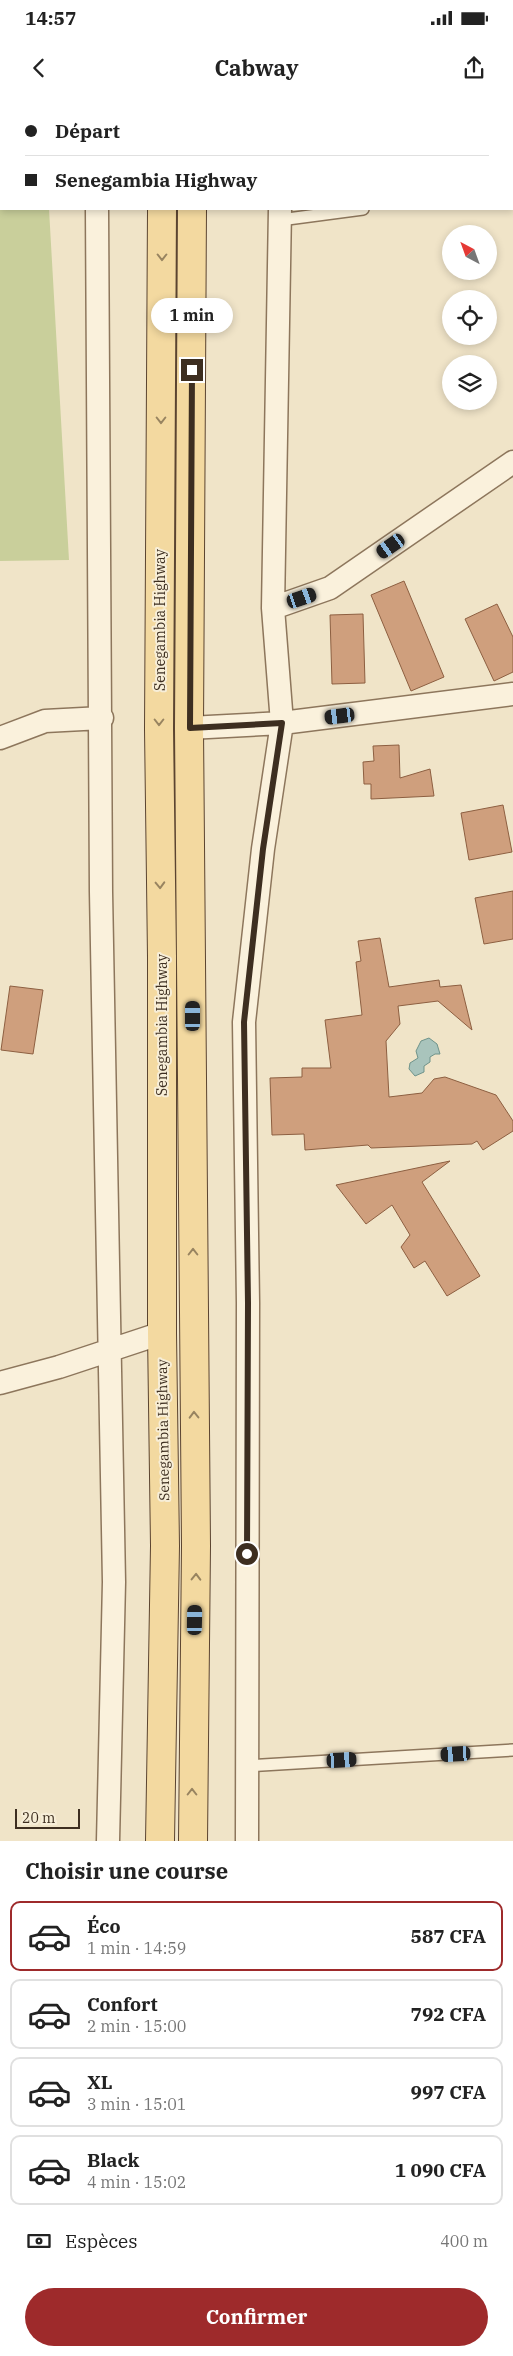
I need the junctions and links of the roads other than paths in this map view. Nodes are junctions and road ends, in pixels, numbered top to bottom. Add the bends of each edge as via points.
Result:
1 (97, 210) edge
2 (162, 210) edge
3 (192, 210) edge
4 (346, 210) edge
5 (280, 214) edge
6 (513, 462) edge
7 (273, 608) junction
8 (513, 694) edge
9 (102, 718) junction
10 (282, 723) junction
11 (190, 728) junction
12 (0, 738) edge
13 (162, 1333) junction
14 (109, 1350) junction
15 (0, 1383) edge
16 (513, 1750) edge
17 (246, 1766) junction
18 (108, 1841) edge
19 (160, 1841) edge
20 (193, 1841) edge
21 (247, 1841) edge

1 - 9 street
2 -> 13 main road, Senegambia Highway via 159,729
3 - 11 main road
4 - 5 lane
5 - 7 street
6 - 7 street via 330,588
7 - 10 street
8 - 10 street
9 - 12 street via 45,721
9 - 14 street via 101,892
10 - 11 street
10 - 17 street via 263,849 244,1022 248,1303
20 -> 11 main road via 196,1546
13 - 14 street
13 - 19 main road, Senegambia Highway via 165,1546
14 - 15 street
14 - 18 street via 114,1582
16 - 17 lane
17 - 21 street

